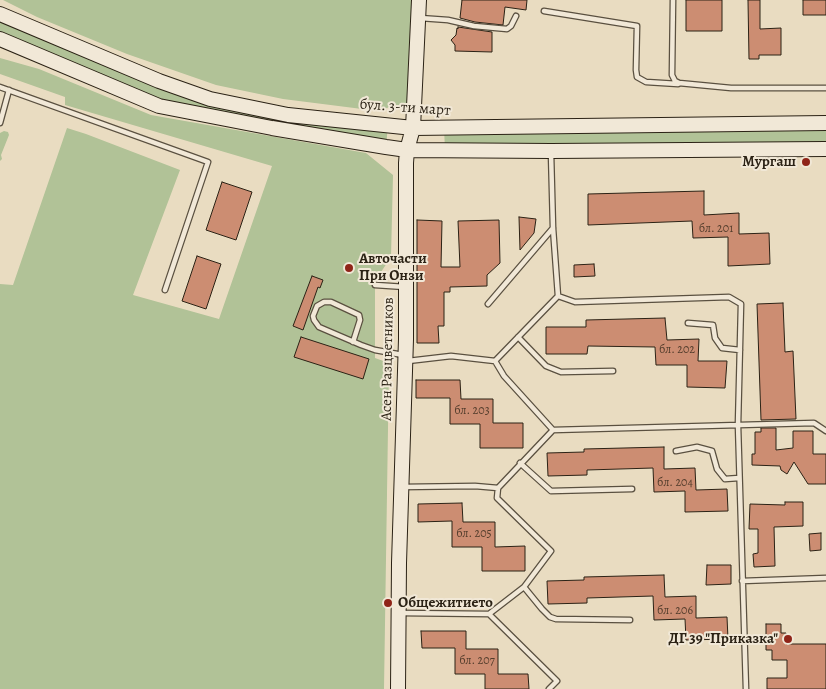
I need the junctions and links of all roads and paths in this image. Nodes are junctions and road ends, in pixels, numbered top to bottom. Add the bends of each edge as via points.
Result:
1 (419, 0) edge
2 (673, 0) edge
3 (544, 11) dead end
4 (0, 14) edge
5 (516, 16) dead end
6 (418, 18) junction
7 (0, 39) edge
8 (682, 84) junction
9 (0, 88) edge
10 (826, 88) edge
11 (9, 90) junction
12 (0, 123) edge
13 (826, 124) edge
14 (413, 128) junction
15 (826, 149) edge
16 (407, 150) junction
17 (551, 151) junction
18 (553, 228) junction
19 (375, 285) dead end
20 (406, 288) junction
21 (165, 290) dead end
22 (558, 296) junction
23 (488, 304) dead end
24 (688, 323) dead end
25 (518, 336) junction
26 (353, 342) junction
27 (740, 350) junction
28 (405, 358) junction
29 (495, 360) junction
30 (613, 371) dead end
31 (816, 424) junction
32 (738, 425) junction
33 (826, 426) edge
34 (553, 430) junction
35 (826, 431) edge
36 (676, 451) dead end
37 (520, 464) junction
38 (739, 478) junction
39 (402, 487) junction
40 (498, 488) junction
41 (632, 489) dead end
42 (826, 578) edge
43 (742, 580) junction
44 (524, 587) junction
45 (399, 612) junction
46 (489, 614) junction
47 (630, 620) dead end
48 (398, 689) edge
49 (550, 689) edge
50 (746, 689) edge

1 - 6 street, Асен Разцветников
2 - 8 lane via 672,75 676,82
3 - 8 lane via 637,26 637,77 646,82
4 - 14 street, бул. 3-ти март via 210,99 288,115
5 - 6 lane via 507,29
6 - 14 street, Асен Разцветников
7 - 16 street via 158,106
8 - 10 lane via 731,88
9 - 11 lane
11 - 12 lane
11 - 21 lane via 208,162
13 - 14 street, бул. 3-ти март
14 - 16 street, Асен Разцветников
15 - 17 street
16 - 17 street
16 - 20 street, Асен Разцветников
17 - 18 lane
18 - 22 lane
18 - 23 lane
19 - 20 lane
20 - 28 street, Асен Разцветников
22 - 25 lane
22 - 27 lane via 575,302 729,297 741,304
24 - 27 lane via 713,325 715,338 722,348
25 - 29 lane
25 - 30 lane via 546,366 561,372
26 - 26 lane via 360,320 357,313 328,302 317,306 313,316 318,327
26 - 28 lane
27 - 32 lane
28 - 29 lane via 451,356
28 - 39 street, Асен Разцветников
29 - 34 lane via 504,376
31 - 32 lane
31 - 33 lane
31 - 35 lane
32 - 34 lane
32 - 38 lane
34 - 37 lane
36 - 38 lane via 697,447 712,451 717,470 725,479
37 - 40 lane
37 - 41 lane via 550,491
38 - 43 lane
39 - 40 lane
39 - 45 street, Асен Разцветников
40 - 44 lane via 497,498 552,551
42 - 43 lane
43 - 50 lane
44 - 46 lane
44 - 47 lane via 542,610 556,619
45 - 46 lane
45 - 48 street, Асен Разцветников
46 - 49 lane via 556,681

